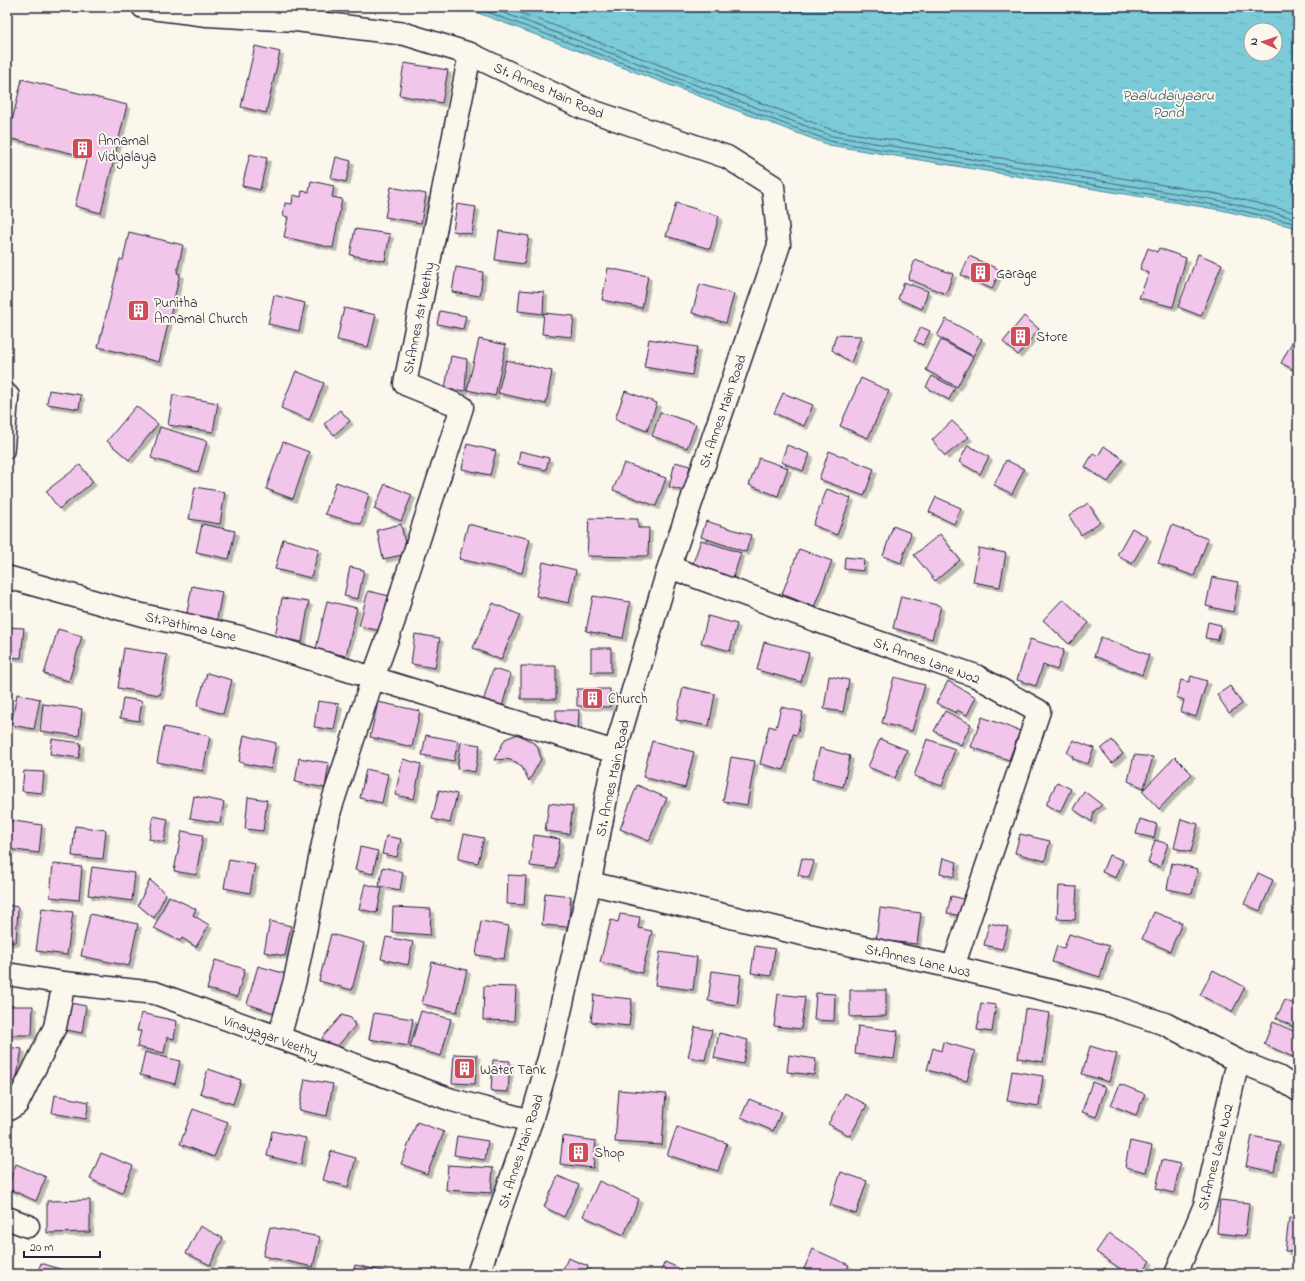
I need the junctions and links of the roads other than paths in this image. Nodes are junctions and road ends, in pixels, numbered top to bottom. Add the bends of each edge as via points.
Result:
1 (143, 7) edge
2 (470, 54) junction
3 (7, 389) edge
4 (7, 452) edge
5 (669, 566) junction
6 (7, 577) edge
7 (373, 678) junction
8 (615, 752) junction
9 (590, 883) junction
10 (953, 967) junction
11 (7, 974) edge
12 (64, 983) junction
13 (279, 1038) junction
14 (1238, 1061) junction
15 (1298, 1090) edge
16 (7, 1110) edge
17 (531, 1121) junction
18 (7, 1218) edge
19 (28, 1226) dead end
20 (478, 1274) edge
21 (1176, 1274) edge

1 - 2 street, St. Annes Main Road via 296,20 405,34
2 - 5 street, St. Annes Main Road via 583,108 727,157 773,186 779,245
2 - 7 street, St.Annes 1st Veethy via 405,384 462,407
3 - 4 lane via 12,394
5 - 8 street, St. Annes Main Road
5 - 10 street, St. Annes Lane No2 via 976,676 1039,711
6 - 7 street, St.Pathima Lane via 142,615 240,637
7 - 8 street, St.Pathima Lane
7 - 13 street via 330,810 295,980
8 - 9 street, St. Annes Main Road
9 - 10 street, St.Annes Lane No3
9 - 17 street, St. Annes Main Road via 550,1055
10 - 14 street, St.Annes Lane No3 via 1108,1005 1158,1022
11 - 12 street, Vinayagar Veethy
12 - 13 street, Vinayagar Veethy via 155,993
12 - 16 street via 55,1027 17,1104
13 - 17 street, Vinayagar Veethy via 452,1100
14 - 15 street, St.Annes Lane No3 via 1278,1077
14 - 21 street, St.Annes Lane No2 via 1204,1205
17 - 20 street, St. Annes Main Road
18 - 19 street

